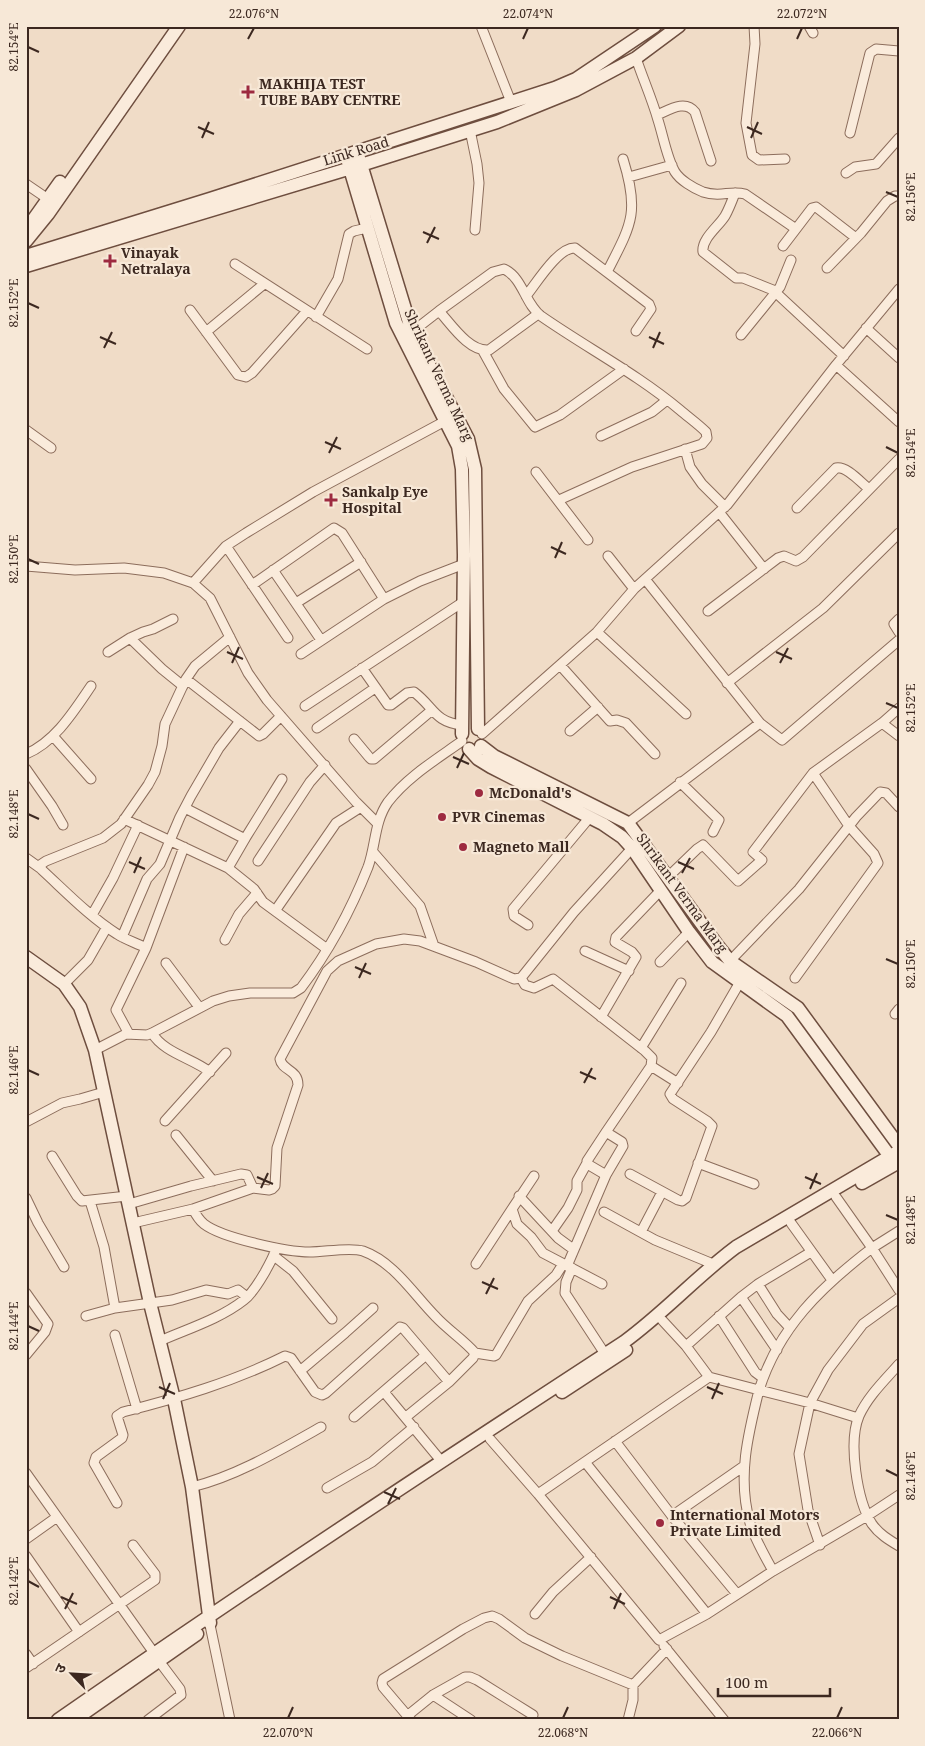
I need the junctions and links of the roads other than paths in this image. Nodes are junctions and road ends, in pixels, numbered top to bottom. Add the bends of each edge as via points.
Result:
1 (172, 26) edge
2 (179, 26) edge
3 (481, 26) edge
4 (679, 26) edge
5 (754, 26) edge
6 (650, 28) edge
7 (899, 51) edge
8 (636, 58) junction
9 (511, 102) junction
10 (657, 116) junction
11 (470, 130) junction
12 (850, 133) dead end
13 (899, 138) edge
14 (352, 153) junction
15 (623, 159) dead end
16 (785, 159) dead end
17 (710, 161) dead end
18 (672, 165) junction
19 (355, 167) junction
20 (846, 173) dead end
21 (629, 177) junction
22 (26, 184) edge
23 (735, 193) junction
24 (899, 196) edge
25 (48, 199) junction
26 (367, 228) junction
27 (26, 229) edge
28 (796, 229) junction
29 (475, 230) dead end
30 (856, 238) junction
31 (26, 240) edge
32 (783, 246) dead end
33 (26, 256) edge
34 (791, 260) dead end
35 (234, 264) dead end
36 (26, 266) edge
37 (827, 268) dead end
38 (606, 272) junction
39 (264, 284) junction
40 (899, 289) edge
41 (776, 292) junction
42 (526, 296) junction
43 (190, 310) dead end
44 (439, 310) junction
45 (307, 311) junction
46 (538, 314) junction
47 (316, 317) junction
48 (866, 328) junction
49 (636, 331) dead end
50 (206, 332) junction
51 (412, 332) junction
52 (741, 335) dead end
53 (367, 349) dead end
54 (483, 350) junction
55 (844, 356) junction
56 (899, 358) edge
57 (836, 365) junction
58 (624, 369) junction
59 (668, 400) junction
60 (447, 420) junction
61 (899, 422) edge
62 (26, 430) edge
63 (601, 436) dead end
64 (50, 448) dead end
65 (685, 448) junction
66 (899, 459) edge
67 (536, 472) dead end
68 (869, 489) junction
69 (559, 500) junction
70 (797, 508) dead end
71 (722, 510) junction
72 (899, 533) edge
73 (588, 540) dead end
74 (226, 546) junction
75 (608, 556) dead end
76 (361, 562) junction
77 (464, 564) junction
78 (26, 566) edge
79 (764, 569) junction
80 (273, 570) junction
81 (645, 579) junction
82 (193, 583) junction
83 (252, 585) junction
84 (634, 589) junction
85 (384, 599) junction
86 (463, 602) junction
87 (296, 604) junction
88 (708, 612) dead end
89 (173, 619) dead end
90 (899, 619) edge
91 (597, 632) junction
92 (899, 632) edge
93 (230, 637) junction
94 (130, 638) junction
95 (288, 638) dead end
96 (321, 640) junction
97 (899, 640) edge
98 (108, 652) dead end
99 (301, 654) dead end
100 (560, 664) junction
101 (362, 668) junction
102 (184, 682) junction
103 (727, 683) junction
104 (91, 686) dead end
105 (375, 688) junction
106 (305, 706) dead end
107 (598, 707) junction
108 (899, 708) edge
109 (432, 710) junction
110 (686, 714) dead end
111 (281, 716) junction
112 (240, 721) junction
113 (882, 722) junction
114 (760, 723) junction
115 (318, 728) dead end
116 (570, 731) dead end
117 (53, 736) junction
118 (899, 736) edge
119 (471, 737) junction
120 (354, 739) dead end
121 (26, 754) edge
122 (655, 754) dead end
123 (324, 764) junction
124 (26, 769) edge
125 (813, 773) junction
126 (282, 779) dead end
127 (91, 780) dead end
128 (680, 782) junction
129 (361, 807) junction
130 (899, 807) edge
131 (184, 808) junction
132 (590, 817) junction
133 (124, 819) junction
134 (378, 823) junction
135 (628, 823) junction
136 (63, 825) dead end
137 (138, 825) junction
138 (849, 826) junction
139 (713, 832) dead end
140 (245, 839) junction
141 (170, 840) junction
142 (636, 844) junction
143 (184, 847) junction
144 (373, 852) junction
145 (26, 858) edge
146 (258, 861) dead end
147 (40, 868) junction
148 (228, 868) junction
149 (668, 877) junction
150 (660, 891) junction
151 (257, 893) junction
152 (275, 911) junction
153 (92, 915) junction
154 (528, 925) dead end
155 (107, 927) junction
156 (689, 932) junction
157 (122, 937) junction
158 (225, 940) dead end
159 (434, 946) junction
160 (146, 948) junction
161 (327, 949) junction
162 (585, 951) dead end
163 (26, 957) edge
164 (730, 960) junction
165 (660, 962) dead end
166 (166, 963) dead end
167 (629, 971) junction
168 (521, 978) junction
169 (795, 978) dead end
170 (740, 982) junction
171 (681, 983) dead end
172 (64, 984) junction
173 (199, 1007) junction
174 (601, 1017) junction
175 (152, 1033) junction
176 (129, 1034) junction
177 (641, 1048) junction
178 (95, 1050) junction
179 (226, 1053) dead end
180 (652, 1066) junction
181 (210, 1072) junction
182 (678, 1083) junction
183 (104, 1092) junction
184 (164, 1121) dead end
185 (26, 1122) edge
186 (606, 1132) junction
187 (176, 1135) dead end
188 (899, 1146) edge
189 (52, 1156) dead end
190 (895, 1158) edge
191 (587, 1163) junction
192 (698, 1163) junction
193 (630, 1174) dead end
194 (606, 1175) junction
195 (534, 1176) dead end
196 (213, 1181) junction
197 (754, 1184) dead end
198 (253, 1188) junction
199 (662, 1192) junction
200 (519, 1196) junction
201 (836, 1197) junction
202 (26, 1198) edge
203 (128, 1200) junction
204 (90, 1201) junction
205 (192, 1209) junction
206 (512, 1209) junction
207 (604, 1212) dead end
208 (133, 1223) junction
209 (791, 1223) junction
210 (552, 1231) junction
211 (899, 1231) edge
212 (641, 1232) junction
213 (872, 1248) junction
214 (573, 1249) junction
215 (275, 1252) junction
216 (811, 1252) junction
217 (476, 1264) dead end
218 (713, 1264) junction
219 (64, 1266) dead end
220 (567, 1266) junction
221 (832, 1280) junction
222 (602, 1284) dead end
223 (758, 1284) junction
224 (899, 1290) edge
225 (26, 1293) edge
226 (247, 1297) junction
227 (741, 1297) junction
228 (899, 1298) edge
229 (150, 1303) junction
230 (115, 1308) junction
231 (373, 1308) dead end
232 (86, 1316) dead end
233 (719, 1316) junction
234 (332, 1319) dead end
235 (662, 1320) junction
236 (790, 1328) junction
237 (116, 1336) dead end
238 (160, 1341) junction
239 (686, 1346) junction
240 (777, 1350) junction
241 (475, 1353) junction
242 (605, 1354) junction
243 (26, 1355) edge
244 (426, 1356) junction
245 (899, 1364) edge
246 (300, 1370) junction
247 (709, 1377) junction
248 (763, 1378) junction
249 (449, 1382) junction
250 (759, 1390) junction
251 (384, 1392) junction
252 (174, 1399) junction
253 (810, 1403) junction
254 (137, 1409) junction
255 (354, 1417) dead end
256 (406, 1417) junction
257 (858, 1418) junction
258 (321, 1427) dead end
259 (414, 1427) junction
260 (490, 1439) junction
261 (615, 1441) junction
262 (442, 1462) junction
263 (585, 1462) junction
264 (744, 1466) junction
265 (28, 1478) edge
266 (192, 1488) junction
267 (327, 1488) dead end
268 (538, 1494) junction
269 (899, 1495) edge
270 (117, 1503) dead end
271 (672, 1516) junction
272 (867, 1516) junction
273 (57, 1517) junction
274 (26, 1539) edge
275 (133, 1545) dead end
276 (820, 1545) junction
277 (899, 1546) edge
278 (26, 1556) edge
279 (590, 1557) junction
280 (773, 1571) junction
281 (737, 1594) junction
282 (119, 1604) junction
283 (535, 1614) dead end
284 (707, 1614) junction
285 (210, 1621) junction
286 (79, 1632) junction
287 (660, 1640) junction
288 (667, 1649) junction
289 (26, 1654) edge
290 (157, 1657) junction
291 (30, 1666) edge
292 (634, 1685) junction
293 (433, 1695) junction
294 (533, 1715) dead end
295 (409, 1718) edge
296 (58, 1720) edge
297 (74, 1720) edge
298 (148, 1720) edge
299 (230, 1720) edge
300 (471, 1720) edge
301 (628, 1720) edge
302 (724, 1720) edge

1 - 25 street
2 - 31 street via 48,214
3 - 9 street
4 - 8 street, Link Road
5 - 16 street via 756,35 746,123 752,156 759,160
6 - 9 street, Link Road via 576,79
7 - 12 street via 876,50 870,53
8 - 10 street
8 - 11 street, Link Road via 576,90
9 - 14 street, Link Road
10 - 17 street via 681,105 691,108
10 - 18 street
11 - 19 street, Link Road
11 - 29 street via 479,183
13 - 20 street via 876,164 855,167
14 - 19 street, Shrikant Verma Marg
14 - 33 street, Link Road
15 - 21 street
18 - 21 street
18 - 23 street via 679,177 700,191 719,196
19 - 26 street, Shrikant Verma Marg
19 - 36 street, Link Road
19 - 51 street, Shrikant Verma Marg
21 - 38 street via 632,218
22 - 25 street
23 - 28 street via 749,196
23 - 41 street via 725,216 705,242 703,252 736,278
24 - 30 street via 887,201
25 - 27 street
26 - 47 street via 350,234 338,279
26 - 60 street, Shrikant Verma Marg via 396,322
28 - 30 street via 816,207
28 - 32 street
30 - 37 street
34 - 41 street
35 - 39 street
38 - 42 street via 574,248 569,248 549,265
38 - 49 street via 651,307
39 - 45 street
39 - 50 street
40 - 48 street
41 - 52 street
41 - 55 street
42 - 44 street via 511,273 504,269
42 - 46 street
43 - 50 street
44 - 51 street
44 - 54 street via 473,347
45 - 47 street
45 - 50 street via 246,377 238,375
46 - 54 street via 489,350
46 - 58 street
47 - 53 street
48 - 55 street
48 - 56 street
51 - 119 street, Shrikant Verma Marg via 468,439 475,469
54 - 58 street via 504,389 535,427 560,415
55 - 57 street
57 - 61 street
57 - 71 street
58 - 59 street
59 - 63 street via 652,412
59 - 65 street via 706,432 707,438 702,444
60 - 74 street via 313,492
60 - 77 street, Shrikant Verma Marg via 458,446 462,469
62 - 64 street
65 - 69 street via 632,466
65 - 71 street via 690,467
66 - 68 street
67 - 69 street
68 - 70 street via 845,469 836,468
68 - 79 street via 798,560 781,556
69 - 73 street
71 - 79 street
71 - 81 street
72 - 103 street via 823,608
74 - 82 street
74 - 83 street
75 - 84 street
76 - 80 street via 342,533 334,528
76 - 85 street
76 - 87 street
77 - 85 street
77 - 86 street, Shrikant Verma Marg
78 - 82 street via 75,570 124,568 164,573
79 - 88 street
80 - 83 street
80 - 87 street
81 - 84 street
81 - 103 street
82 - 93 street via 210,598
83 - 95 street
84 - 91 street
85 - 96 street
86 - 101 street
86 - 119 street, Shrikant Verma Marg
87 - 96 street
89 - 94 street
90 - 92 street via 894,624
91 - 100 street
91 - 110 street
93 - 102 street via 195,666
93 - 111 street via 248,673
94 - 98 street
94 - 102 street via 162,669
96 - 99 street
97 - 114 street via 782,740
100 - 107 street
100 - 119 street
101 - 105 street
101 - 106 street
102 - 112 street
102 - 133 street via 165,724 155,772
103 - 114 street
104 - 117 street
105 - 109 street via 388,705 411,692
105 - 115 street
107 - 116 street
107 - 122 street via 610,721 626,723
108 - 113 street
109 - 119 street
109 - 120 street via 374,759
111 - 112 street via 261,736
111 - 123 street
112 - 131 street
113 - 118 street
113 - 125 street
114 - 128 street
117 - 121 street via 43,746
117 - 127 street
119 - 132 street, Shrikant Verma Marg via 478,759
119 - 134 street via 399,790
119 - 135 street, Shrikant Verma Marg via 494,756
123 - 129 street
123 - 146 street
124 - 136 street
125 - 138 street
125 - 149 street via 753,852 762,860 738,881 703,845
126 - 140 street
128 - 135 street
128 - 139 street via 719,820
129 - 134 street
129 - 152 street via 336,823
130 - 138 street via 886,793 880,792
131 - 140 street
131 - 141 street
132 - 142 street, Shrikant Verma Marg
132 - 154 street via 513,909 514,916
133 - 137 street
133 - 147 street via 103,838 42,863
134 - 144 street
135 - 142 street, Shrikant Verma Marg
137 - 141 street
137 - 153 street
138 - 164 street via 799,889
138 - 169 street via 878,863
140 - 148 street
141 - 143 street
141 - 157 street via 160,864 147,879
142 - 149 street, Shrikant Verma Marg
142 - 150 street, Shrikant Verma Marg
142 - 168 street via 574,912
143 - 148 street
143 - 160 street
144 - 159 street via 420,906
144 - 161 street via 354,901
145 - 147 street
147 - 153 street
148 - 151 street
149 - 164 street, Shrikant Verma Marg
150 - 156 street, Shrikant Verma Marg
150 - 167 street via 615,940 634,954 635,960
151 - 152 street
151 - 158 street via 239,914
152 - 161 street
153 - 155 street
155 - 157 street
155 - 172 street via 88,960
156 - 165 street
156 - 170 street, Shrikant Verma Marg via 712,962
157 - 160 street
159 - 168 street via 510,978
159 - 198 street via 420,941 392,940 354,953 332,965 280,1059 295,1074 298,1085 280,1138 275,1186 268,1190
160 - 176 street via 116,1010
161 - 173 street via 297,991 229,996
162 - 167 street
163 - 172 street
164 - 188 street, Shrikant Verma Marg via 798,1008
166 - 173 street
167 - 174 street
168 - 174 street via 525,985 534,988 553,979
170 - 182 street
170 - 190 street, Shrikant Verma Marg via 788,1016
171 - 177 street
172 - 178 street via 80,1007
173 - 175 street
174 - 177 street
175 - 176 street
175 - 181 street via 165,1047
176 - 178 street
177 - 180 street via 652,1058
178 - 183 street
179 - 181 street
180 - 182 street
180 - 186 street
181 - 184 street
182 - 192 street via 670,1097 712,1126
183 - 185 street via 62,1103
183 - 203 street
186 - 191 street
186 - 194 street via 624,1146
187 - 196 street
189 - 204 street via 77,1196 82,1201
190 - 201 street
190 - 218 street via 773,1224
191 - 194 street
191 - 210 street via 568,1208
192 - 197 street
192 - 199 street via 684,1200
193 - 199 street
194 - 214 street
195 - 200 street
196 - 198 street via 244,1174
196 - 203 street
198 - 205 street
199 - 212 street
200 - 206 street
200 - 210 street
201 - 209 street
201 - 213 street
202 - 219 street
203 - 204 street
203 - 208 street
204 - 230 street via 104,1247
205 - 208 street
205 - 215 street via 203,1224
206 - 217 street
206 - 220 street via 517,1224 543,1254
207 - 212 street
208 - 229 street
209 - 216 street
209 - 235 street via 719,1269
210 - 214 street
211 - 213 street
212 - 218 street
213 - 221 street
213 - 224 street
214 - 220 street
215 - 226 street
215 - 234 street
215 - 241 street via 355,1250 368,1253 390,1268
216 - 221 street
216 - 223 street
218 - 242 street via 642,1328
220 - 222 street
220 - 241 street via 528,1301 496,1355
220 - 242 street via 565,1294
221 - 236 street via 812,1299
223 - 227 street
223 - 236 street
225 - 243 street via 48,1324
226 - 229 street via 238,1290 228,1294 206,1290
226 - 238 street via 230,1309
227 - 233 street
227 - 240 street
228 - 253 street via 863,1324 828,1370
229 - 230 street
229 - 238 street
230 - 232 street
231 - 246 street
233 - 239 street
233 - 248 street via 755,1372
235 - 239 street
235 - 260 street via 644,1338 610,1362
236 - 240 street
237 - 254 street
238 - 252 street
239 - 247 street
240 - 248 street
241 - 249 street
242 - 262 street
244 - 246 street via 400,1327 322,1395 316,1392
244 - 249 street
244 - 251 street
245 - 257 street
246 - 252 street via 291,1358 285,1356 238,1377
247 - 250 street
247 - 261 street
248 - 250 street
249 - 256 street
250 - 253 street
250 - 264 street via 748,1432
251 - 255 street
251 - 256 street
252 - 254 street
252 - 266 street
253 - 257 street
253 - 276 street via 799,1454 808,1510
254 - 270 street via 119,1414 117,1420 122,1438 94,1460
256 - 259 street
257 - 272 street via 854,1439 856,1478
258 - 266 street via 280,1451
259 - 262 street
259 - 267 street via 372,1462
260 - 268 street
260 - 285 street
261 - 263 street
261 - 271 street
262 - 285 street
263 - 268 street
263 - 284 street
264 - 271 street
264 - 280 street via 750,1523
265 - 273 street
266 - 285 street
268 - 279 street
269 - 272 street
271 - 281 street
272 - 276 street
272 - 277 street via 883,1535
273 - 274 street
273 - 282 street
275 - 282 street via 156,1577
276 - 280 street
278 - 286 street
279 - 283 street
279 - 287 street
280 - 281 street
281 - 284 street
282 - 286 street
282 - 290 street
284 - 287 street
285 - 290 street
285 - 299 street
286 - 291 street
287 - 288 street
288 - 292 street
288 - 302 street
289 - 291 street
290 - 296 street
290 - 297 street
290 - 298 street via 181,1695
292 - 295 street via 562,1656 492,1616 463,1629 383,1679 383,1687
292 - 301 street
293 - 294 street via 459,1679 470,1677
293 - 295 street
293 - 300 street

